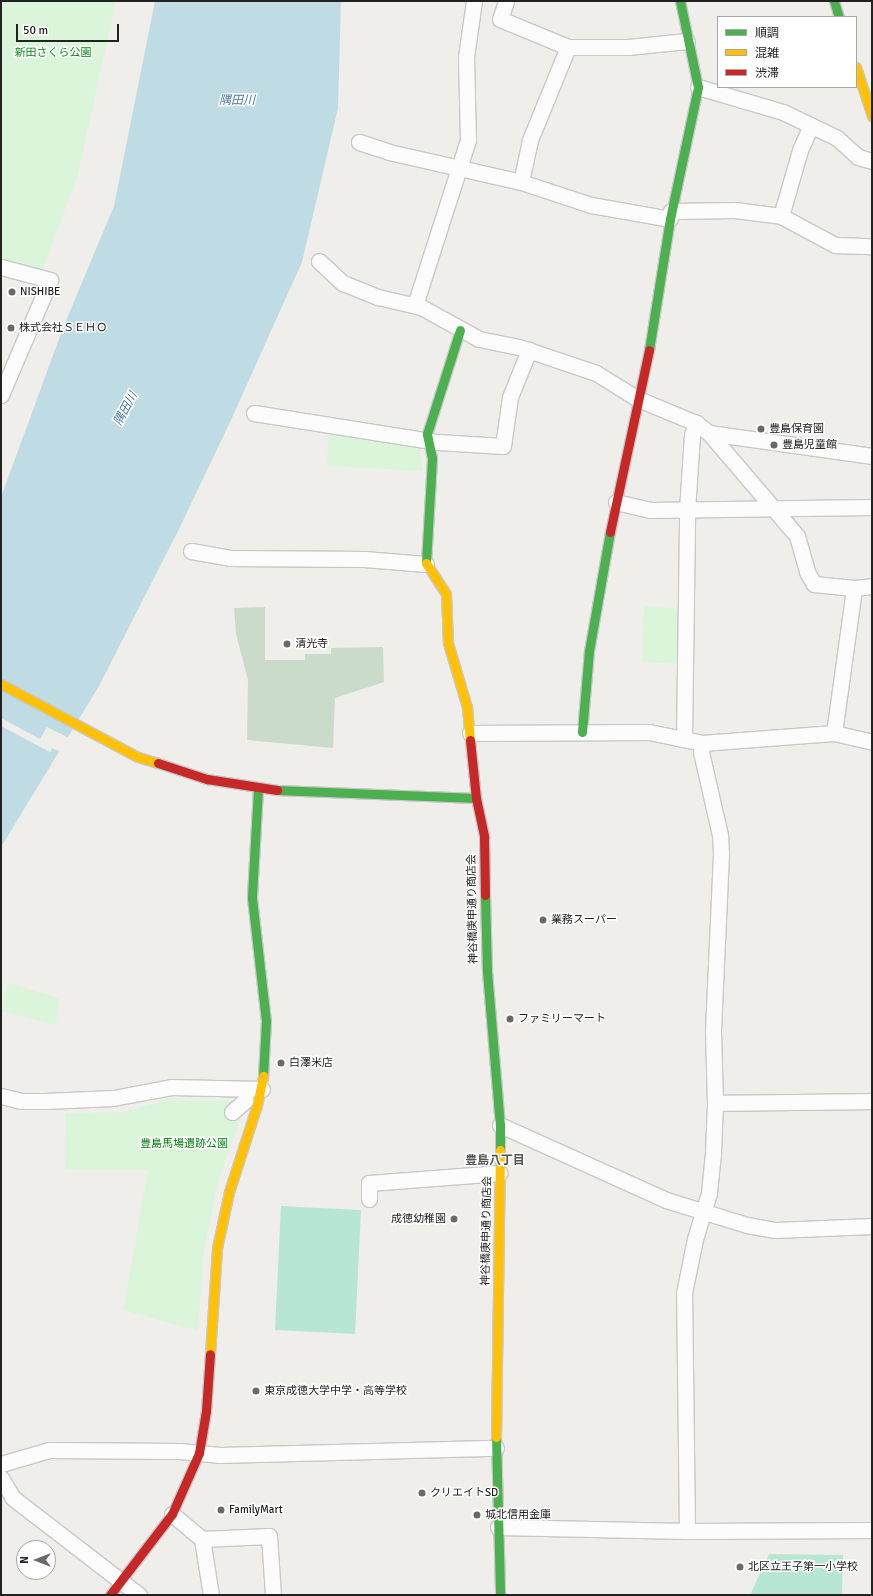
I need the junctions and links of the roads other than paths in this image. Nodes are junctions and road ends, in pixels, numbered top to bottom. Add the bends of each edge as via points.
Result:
1 (474, 1) edge
2 (506, 1) edge
3 (680, 1) edge
4 (834, 1) edge
5 (839, 16) edge
6 (687, 41) junction
7 (568, 47) junction
8 (857, 70) edge
9 (698, 86) junction
10 (872, 116) edge
11 (811, 125) junction
12 (359, 142) dead end
13 (872, 161) edge
14 (460, 168) junction
15 (521, 182) junction
16 (671, 215) junction
17 (781, 216) junction
18 (872, 246) edge
19 (319, 261) dead end
20 (1, 267) edge
21 (415, 305) junction
22 (460, 330) junction
23 (529, 350) junction
24 (1, 395) edge
25 (638, 398) junction
26 (254, 413) dead end
27 (696, 422) junction
28 (709, 433) junction
29 (428, 440) junction
30 (872, 456) edge
31 (616, 502) junction
32 (772, 507) junction
33 (872, 507) edge
34 (687, 510) junction
35 (191, 551) dead end
36 (426, 564) junction
37 (872, 586) edge
38 (854, 588) junction
39 (1, 684) edge
40 (582, 732) junction
41 (470, 733) junction
42 (834, 733) junction
43 (684, 739) junction
44 (872, 742) edge
45 (702, 743) junction
46 (258, 789) junction
47 (476, 798) junction
48 (262, 1089) junction
49 (1, 1096) edge
50 (246, 1100) dead end
51 (872, 1101) edge
52 (715, 1103) junction
53 (232, 1112) dead end
54 (500, 1125) junction
55 (500, 1173) junction
56 (369, 1199) dead end
57 (702, 1211) junction
58 (872, 1226) edge
59 (496, 1448) junction
60 (199, 1453) junction
61 (1, 1464) edge
62 (1, 1478) edge
63 (172, 1514) junction
64 (498, 1527) junction
65 (872, 1530) edge
66 (687, 1531) junction
67 (202, 1539) junction
68 (121, 1581) junction
69 (110, 1595) edge
70 (139, 1595) edge
71 (211, 1595) edge
72 (273, 1595) edge
73 (500, 1595) edge

1 - 14 street via 466,57 469,132
2 - 7 street via 500,19
3 - 6 street
4 - 5 street
6 - 7 street via 628,47
6 - 9 street
7 - 15 street via 530,140
8 - 10 street
9 - 11 street via 783,112
9 - 16 street
11 - 13 street via 837,138 858,157
11 - 17 street via 800,150
12 - 14 street via 389,152
14 - 15 street
14 - 21 street via 447,199
15 - 16 street via 591,205
16 - 17 street via 735,210
16 - 25 street
17 - 18 street via 835,245
19 - 21 street via 343,283 378,297
20 - 24 street via 50,280
21 - 22 street
22 - 23 street via 479,339
22 - 29 street via 427,434
23 - 25 street via 596,373
23 - 29 street via 510,397 503,446
25 - 27 street
25 - 31 street
26 - 29 street
27 - 28 street
27 - 34 street via 692,435
28 - 30 street
28 - 32 street
29 - 36 street via 432,458
31 - 34 street via 650,510
31 - 40 street via 589,651
32 - 33 street
32 - 34 street
32 - 38 street via 797,536 807,572 814,584
34 - 43 street
35 - 36 street via 230,558 364,559
36 - 41 street, 神谷橋庚申通り商店会 via 446,594 448,643 467,707
37 - 38 street
38 - 42 street
39 - 46 street via 138,757 181,773
40 - 41 street
40 - 43 street via 649,732
41 - 47 street, 神谷橋庚申通り商店会
42 - 44 street
42 - 45 street
43 - 45 street
45 - 52 street via 701,752 720,835 721,853 713,1030
46 - 47 street via 393,797
46 - 48 street via 252,898 266,1021
47 - 54 street, 神谷橋庚申通り商店会 via 484,837 487,971
48 - 49 street via 171,1087 113,1098 45,1101 21,1101
48 - 60 street via 229,1192 217,1248 206,1411
50 - 53 street
51 - 52 street
52 - 57 street via 709,1193
54 - 55 street, 神谷橋庚申通り商店会
54 - 57 street via 666,1200
55 - 56 street via 369,1183
55 - 59 street, 神谷橋庚申通り商店会
57 - 58 street via 761,1228
57 - 66 street via 684,1293
59 - 60 street via 277,1455
59 - 64 street, 神谷橋庚申通り商店会
60 - 61 street via 50,1450
60 - 63 street
62 - 68 street via 13,1498
63 - 67 street
63 - 68 street
64 - 66 street
64 - 73 street, 神谷橋庚申通り商店会
65 - 66 street
67 - 71 street
67 - 72 street via 269,1536
68 - 69 street
68 - 70 street

